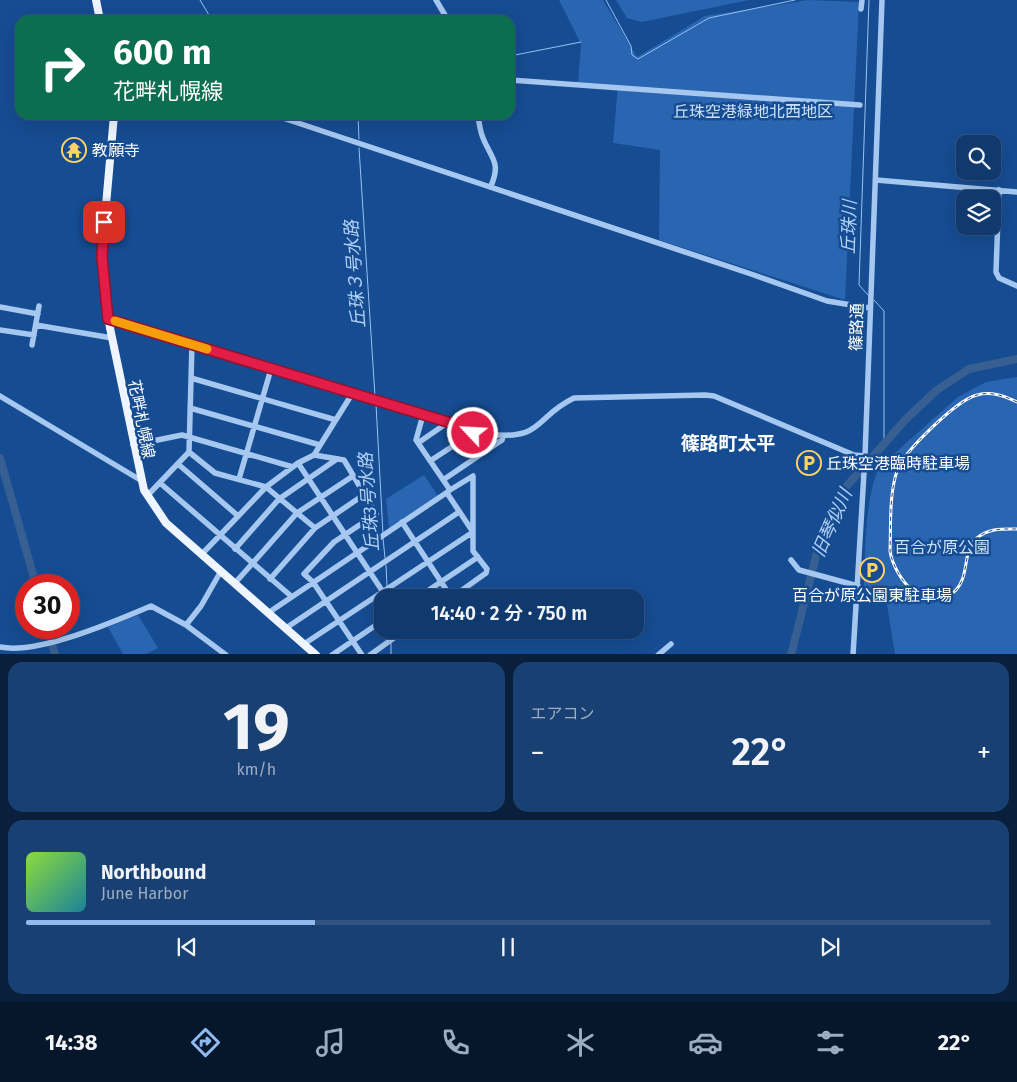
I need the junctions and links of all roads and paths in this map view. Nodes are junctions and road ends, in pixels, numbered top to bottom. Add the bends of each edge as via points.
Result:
1 (96, 0) edge
2 (436, 0) edge
3 (882, 0) edge
4 (99, 15) edge
5 (445, 15) edge
6 (515, 80) edge
7 (860, 105) dead end
8 (114, 120) edge
9 (289, 120) edge
10 (479, 120) edge
11 (876, 180) junction
12 (491, 186) junction
13 (999, 190) edge
14 (1001, 190) edge
15 (1017, 192) edge
16 (997, 235) edge
17 (1017, 286) edge
18 (40, 306) dead end
19 (870, 306) junction
20 (0, 307) edge
21 (38, 314) junction
22 (108, 319) junction
23 (36, 325) junction
24 (0, 330) edge
25 (34, 335) junction
26 (112, 338) junction
27 (192, 344) junction
28 (32, 345) dead end
29 (271, 369) junction
30 (191, 378) junction
31 (352, 394) junction
32 (0, 396) edge
33 (262, 399) junction
34 (190, 408) junction
35 (423, 415) junction
36 (336, 420) junction
37 (445, 422) junction
38 (255, 426) junction
39 (474, 430) junction
40 (190, 436) junction
41 (503, 436) junction
42 (418, 443) junction
43 (133, 445) junction
44 (320, 445) junction
45 (189, 452) junction
46 (247, 453) junction
47 (314, 455) junction
48 (865, 457) junction
49 (337, 459) junction
50 (430, 461) junction
51 (178, 464) junction
52 (296, 465) junction
53 (353, 476) junction
54 (239, 479) junction
55 (308, 479) junction
56 (443, 480) junction
57 (142, 481) junction
58 (160, 483) junction
59 (266, 487) junction
60 (448, 492) junction
61 (364, 494) junction
62 (147, 496) junction
63 (320, 497) junction
64 (280, 499) junction
65 (459, 512) junction
66 (297, 513) junction
67 (237, 515) junction
68 (333, 516) junction
69 (402, 522) junction
70 (315, 528) junction
71 (473, 532) junction
72 (345, 534) junction
73 (219, 535) junction
74 (415, 541) junction
75 (235, 549) junction
76 (357, 552) junction
77 (202, 554) junction
78 (478, 557) junction
79 (791, 560) dead end
80 (428, 562) junction
81 (253, 564) junction
82 (221, 571) junction
83 (370, 571) junction
84 (270, 579) junction
85 (441, 581) junction
86 (313, 582) junction
87 (235, 583) junction
88 (858, 586) junction
89 (385, 589) edge
90 (388, 589) edge
91 (430, 589) edge
92 (446, 589) edge
93 (463, 589) edge
94 (290, 596) junction
95 (374, 598) edge
96 (326, 601) junction
97 (268, 613) junction
98 (340, 621) junction
99 (186, 625) junction
100 (374, 626) edge
101 (286, 628) junction
102 (392, 639) edge
103 (353, 640) junction
104 (304, 644) junction
105 (671, 644) dead end
106 (36, 646) junction
107 (0, 647) edge
108 (36, 654) edge
109 (226, 654) edge
110 (316, 654) edge
111 (332, 654) edge
112 (362, 654) edge
113 (370, 654) edge
114 (658, 654) edge
115 (853, 654) edge

1 - 4 main road
2 - 5 street
3 - 11 street, 篠路通
6 - 7 street
8 - 22 main road, 花畔札幌線 via 102,257
9 - 12 street
10 - 12 street via 483,139 496,165
11 - 13 street
11 - 19 street, 篠路通
12 - 19 street via 827,301
14 - 15 street
16 - 17 street via 996,272 999,278
18 - 21 street
19 - 48 street, 篠路通
20 - 21 street
21 - 23 street
22 - 26 main road, 花畔札幌線
22 - 27 street
23 - 25 street
23 - 26 street
24 - 25 street
25 - 28 street
26 - 43 main road, 花畔札幌線
27 - 29 street
27 - 30 street
29 - 31 street
29 - 33 street
30 - 33 street
30 - 34 street
31 - 35 street
31 - 36 street
32 - 57 street
33 - 36 street
33 - 38 street
34 - 38 street
34 - 40 street
35 - 37 street
35 - 42 street
36 - 44 street
37 - 39 street
37 - 42 street
38 - 44 street
38 - 46 street
39 - 41 street
39 - 50 street
40 - 43 street via 182,434
40 - 45 street
40 - 46 street
41 - 48 street via 522,435 532,430 574,398 705,395
41 - 56 street via 502,440
42 - 50 street
43 - 57 main road, 花畔札幌線
44 - 47 street
45 - 51 street
45 - 54 street via 215,472
46 - 52 street
46 - 54 street
47 - 49 street
47 - 52 street
48 - 88 street, 篠路通
49 - 53 street via 344,460
49 - 55 street
50 - 56 street
51 - 58 street
51 - 67 street
52 - 55 street
52 - 59 street
53 - 61 street
53 - 63 street
54 - 59 street
55 - 63 street
55 - 64 street
56 - 60 street
57 - 62 main road, 花畔札幌線
58 - 62 street
58 - 73 street
59 - 64 street
59 - 67 street
60 - 65 street
60 - 69 street
60 - 71 street via 473,476
61 - 68 street
61 - 72 street via 376,514
62 - 77 main road, 花畔札幌線 via 166,523
63 - 66 street
63 - 68 street
64 - 66 street
64 - 75 street
65 - 71 street
65 - 74 street
66 - 70 street
66 - 81 street
67 - 73 street
68 - 70 street
68 - 72 street
69 - 74 street
69 - 76 street
70 - 84 street
71 - 78 street via 473,551
71 - 80 street
72 - 76 street
72 - 86 street via 304,574
73 - 75 street
73 - 77 street
74 - 80 street
74 - 83 street
75 - 81 street
76 - 83 street
76 - 86 street
77 - 82 main road, 花畔札幌線
78 - 85 street
78 - 93 street via 487,569 486,573
79 - 88 street via 799,570
80 - 85 street
80 - 90 street
81 - 84 street
81 - 87 street
82 - 87 main road, 花畔札幌線
82 - 99 street
83 - 89 street
83 - 96 street
84 - 94 street
85 - 91 street
85 - 92 street
86 - 94 street
86 - 96 street
87 - 97 main road, 花畔札幌線
88 - 115 street, 篠路通
94 - 97 street
95 - 98 street
96 - 98 street
96 - 101 street
97 - 101 main road, 花畔札幌線
98 - 103 street
98 - 104 street
99 - 106 street via 151,606 90,632
99 - 109 street
100 - 103 street
101 - 104 main road, 花畔札幌線
102 - 113 street
103 - 111 street
103 - 112 street
104 - 110 main road, 花畔札幌線
105 - 114 street
106 - 107 street
106 - 108 street

